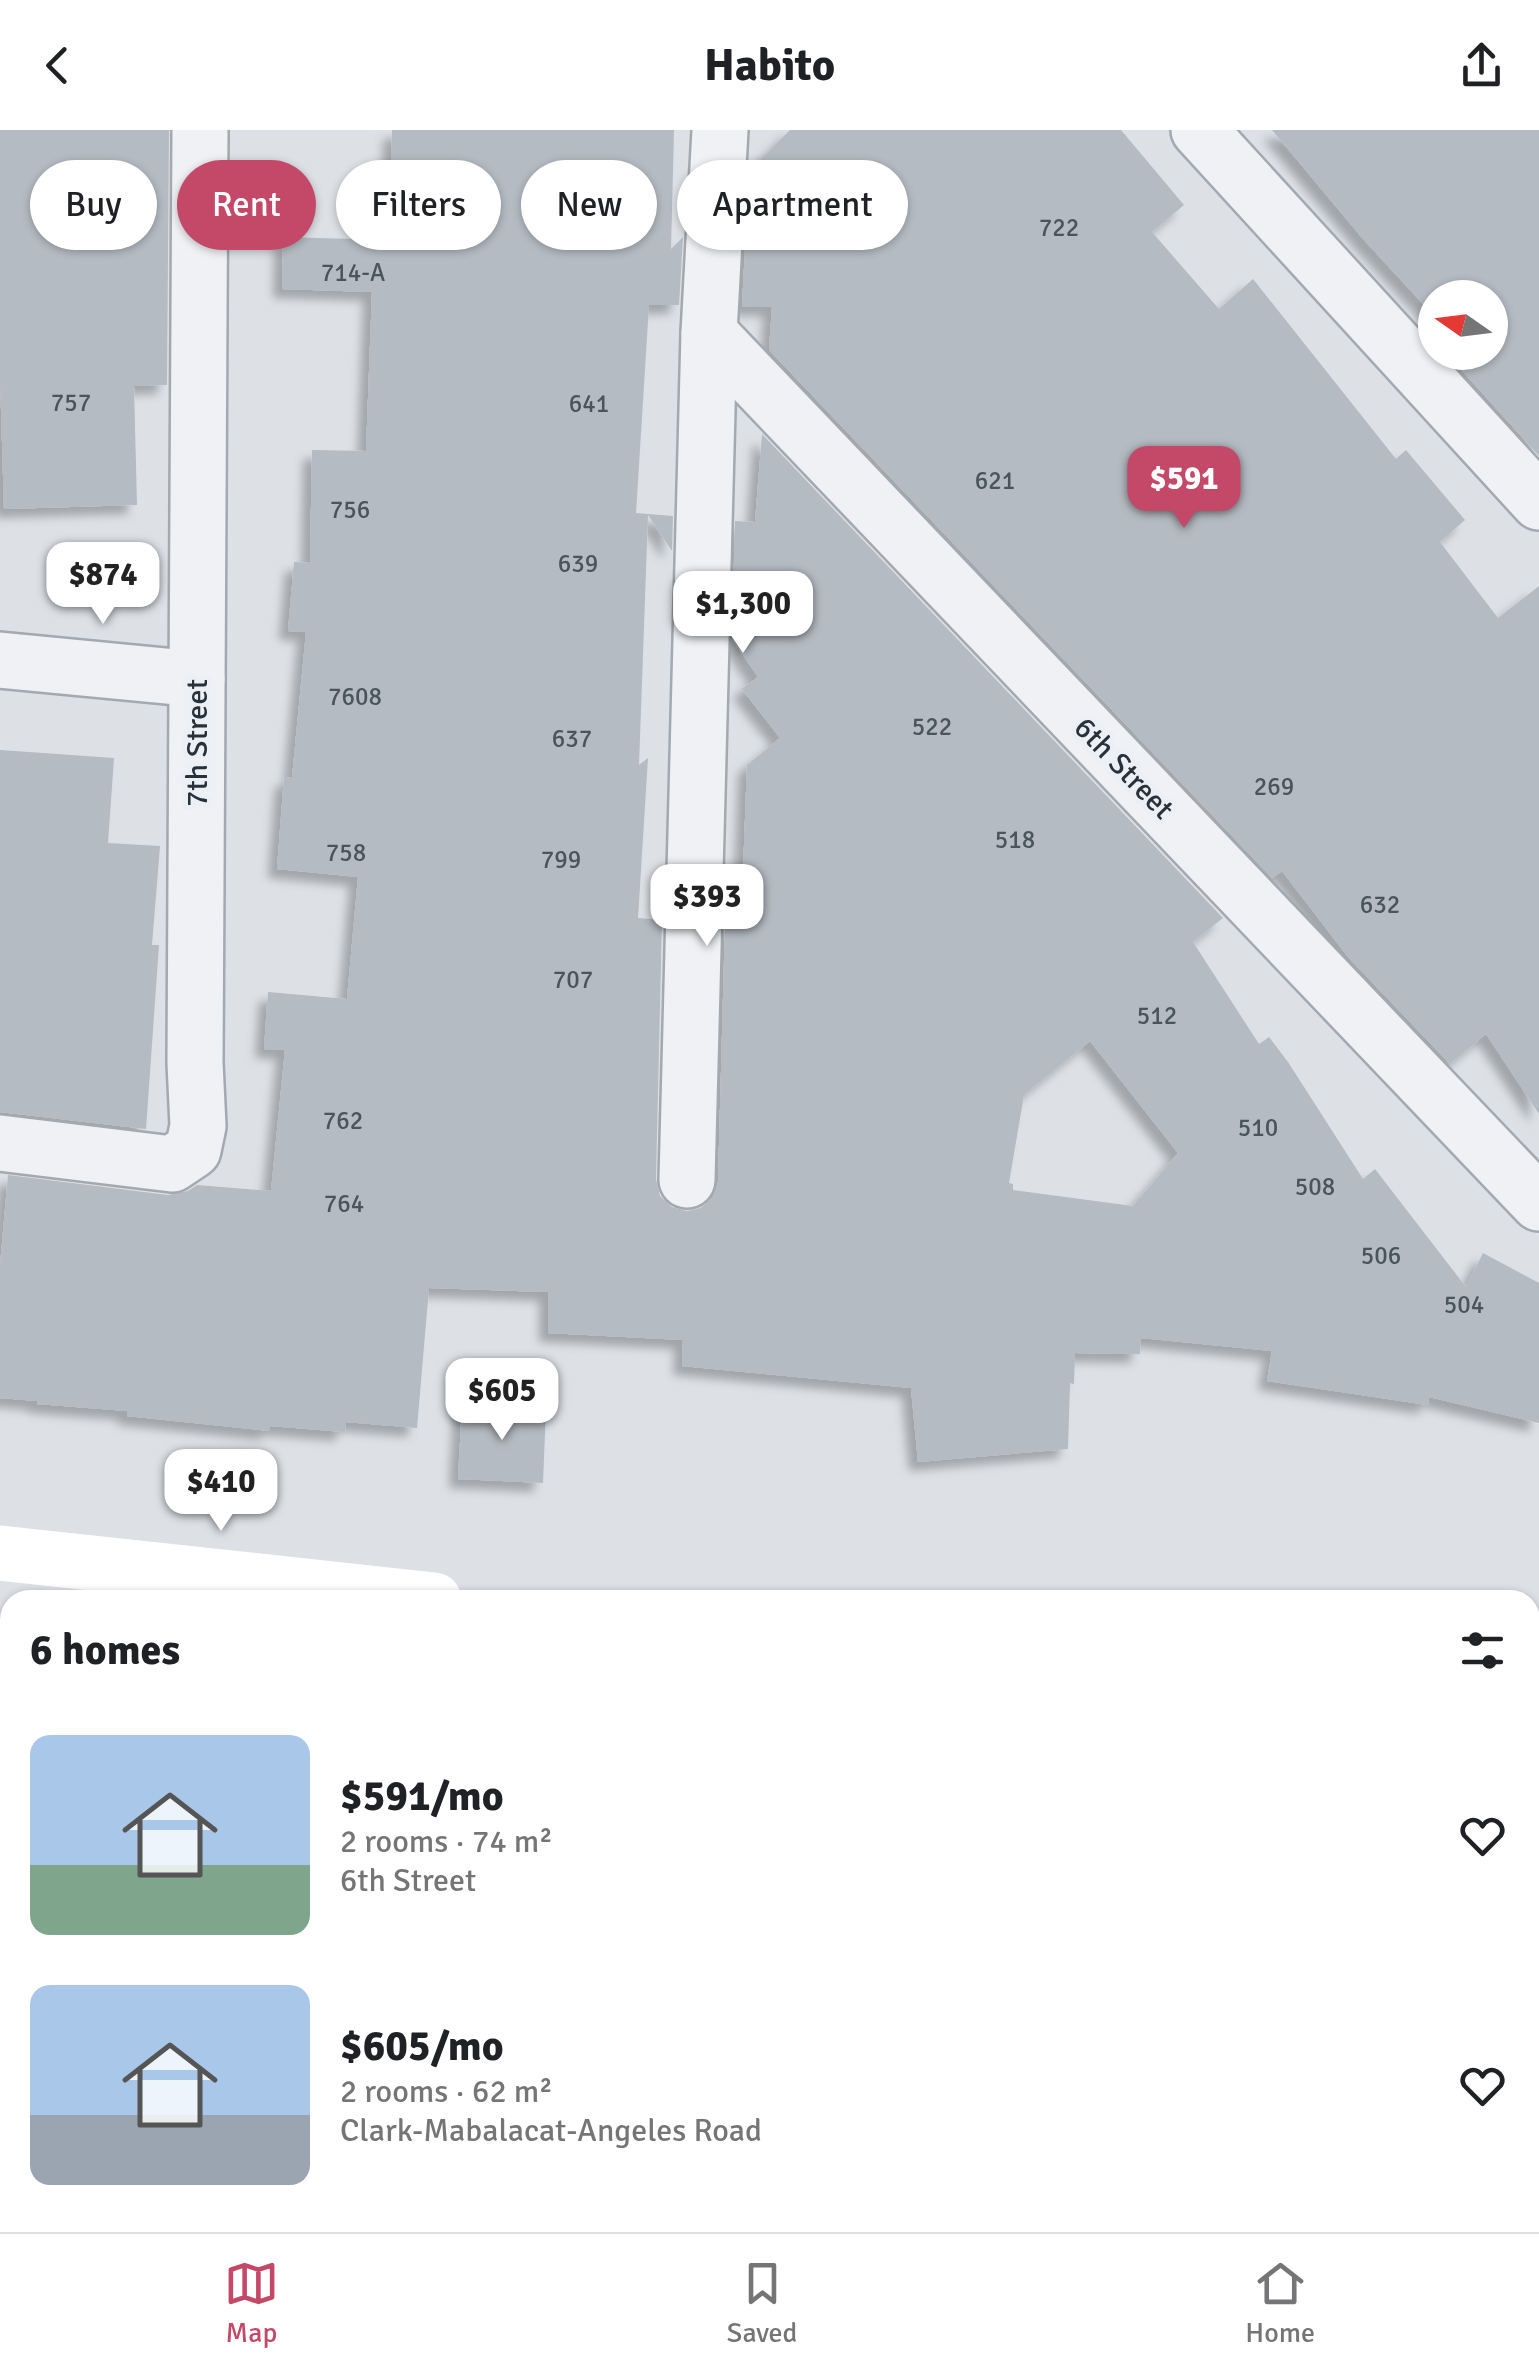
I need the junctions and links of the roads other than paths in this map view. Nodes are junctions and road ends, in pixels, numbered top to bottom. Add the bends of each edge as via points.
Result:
1 (200, 130) edge
2 (720, 130) edge
3 (1199, 130) edge
4 (709, 333) junction
5 (1539, 502) edge
6 (0, 660) edge
7 (197, 679) junction
8 (0, 1144) edge
9 (687, 1180) dead end
10 (1539, 1203) edge
11 (0, 1553) edge
12 (342, 1590) edge

1 - 7 street, 7th Street
2 - 4 street
3 - 5 street
4 - 9 street
4 - 10 street, 6th Street
6 - 7 street
7 - 8 street, 7th Street via 194,1150 172,1164
11 - 12 main road

